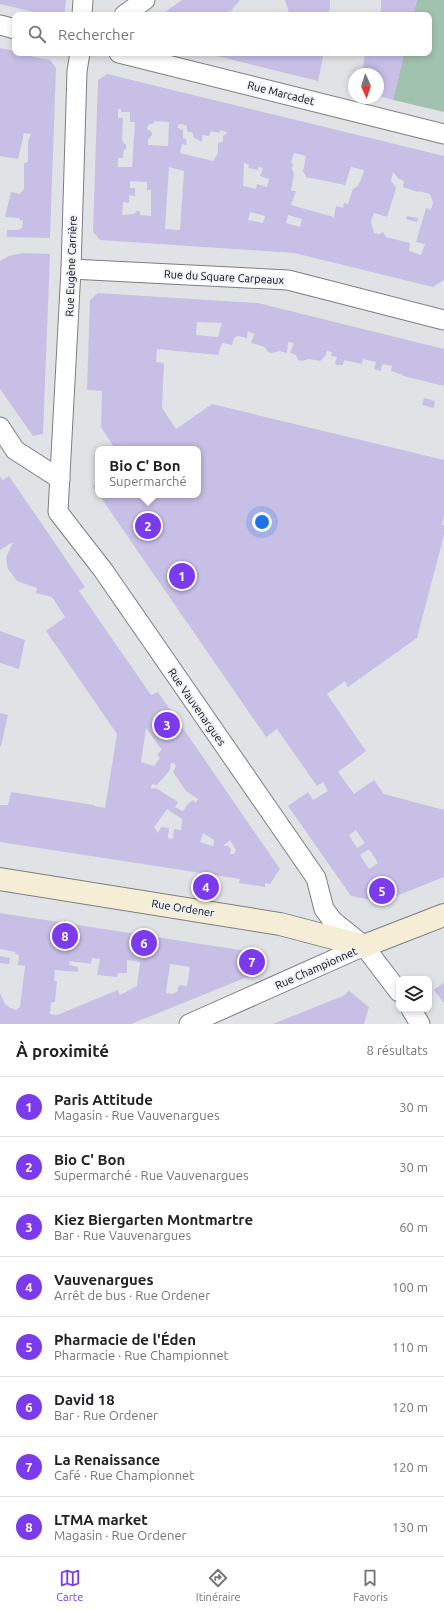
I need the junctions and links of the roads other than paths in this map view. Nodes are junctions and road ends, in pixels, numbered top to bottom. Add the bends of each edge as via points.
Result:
1 (83, 0) edge
2 (145, 0) edge
3 (82, 12) edge
4 (128, 12) edge
5 (0, 25) edge
6 (12, 28) edge
7 (80, 56) edge
8 (131, 56) edge
9 (444, 134) edge
10 (72, 269) junction
11 (444, 320) edge
12 (0, 427) edge
13 (60, 479) junction
14 (0, 879) edge
15 (444, 915) edge
16 (364, 946) junction
17 (396, 988) edge
18 (413, 1012) edge
19 (189, 1024) edge
20 (420, 1024) edge

1 - 3 street
2 - 4 street
5 - 6 street
7 - 10 street, Rue Eugène Carrière
8 - 9 street, Rue Marcadet
10 - 11 street, Rue du Square Carpeaux via 288,280
10 - 13 street, Rue Eugène Carrière
12 - 13 street via 15,450
13 - 16 street, Rue Vauvenargues via 58,512 103,570 316,878 324,909 334,921
14 - 16 main road, Rue Ordener via 280,924
15 - 16 main road, Rue Championnet
16 - 17 street, Rue Vauvenargues
16 - 19 street, Rue Championnet
18 - 20 street

